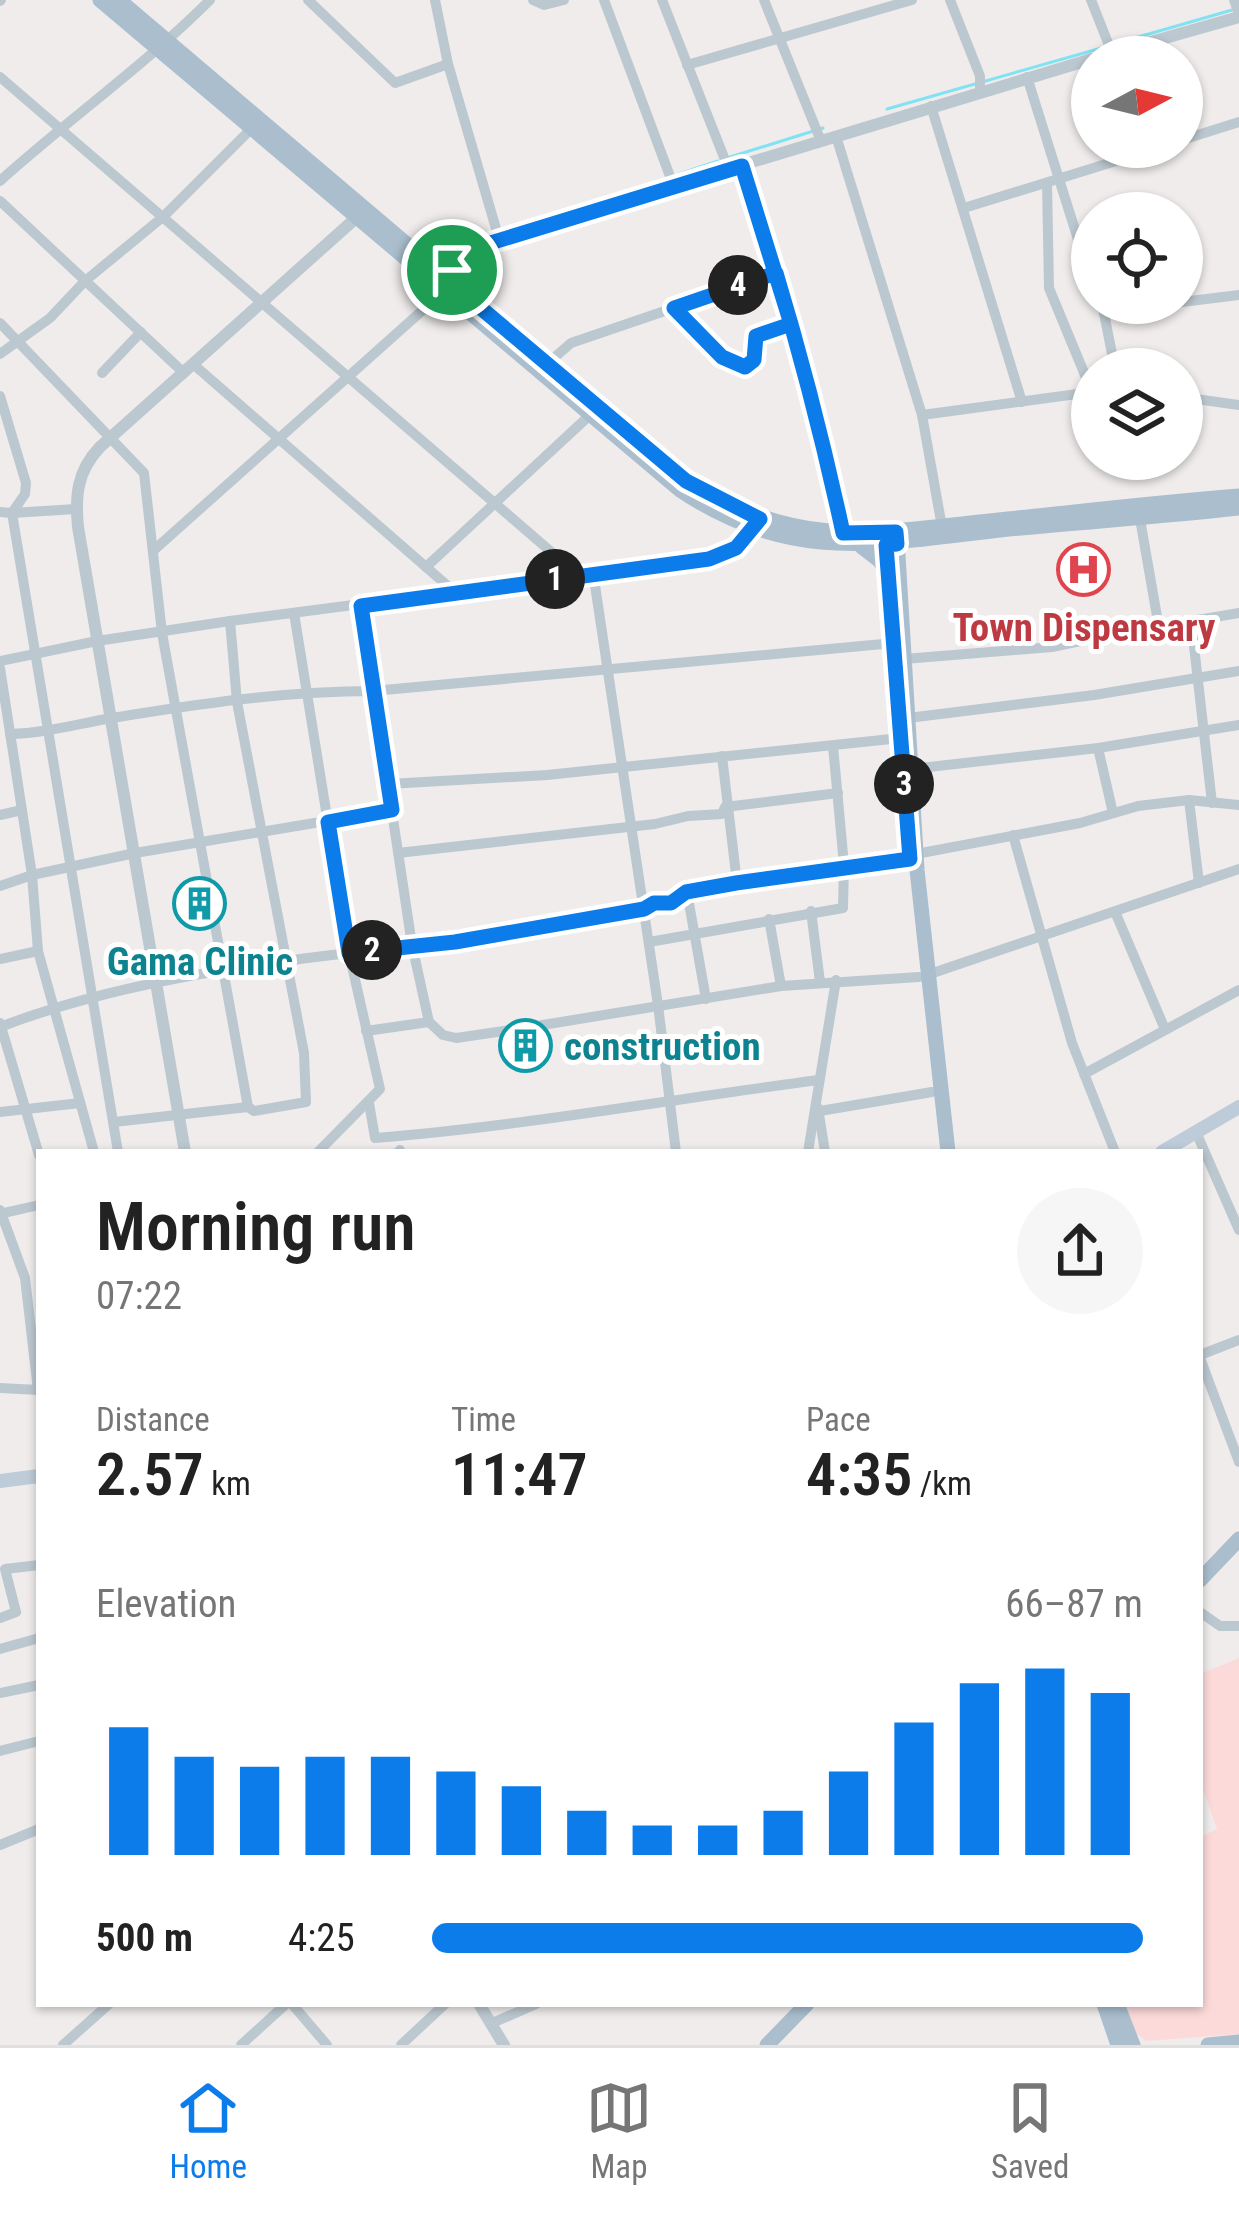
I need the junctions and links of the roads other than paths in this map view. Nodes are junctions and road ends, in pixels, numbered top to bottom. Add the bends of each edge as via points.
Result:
1 (100, 0) edge
2 (118, 0) edge
3 (210, 0) edge
4 (308, 0) edge
5 (435, 0) edge
6 (533, 0) edge
7 (564, 0) edge
8 (604, 0) edge
9 (662, 0) edge
10 (764, 0) edge
11 (912, 0) edge
12 (950, 0) edge
13 (1091, 0) edge
14 (1237, 9) edge
15 (1100, 36) edge
16 (1152, 36) edge
17 (780, 38) junction
18 (162, 46) junction
19 (1071, 62) edge
20 (448, 64) junction
21 (688, 65) junction
22 (0, 76) edge
23 (1027, 77) junction
24 (979, 84) junction
25 (931, 106) junction
26 (1239, 122) edge
27 (59, 127) junction
28 (251, 129) junction
29 (1203, 133) edge
30 (819, 134) junction
31 (836, 136) junction
32 (730, 164) junction
33 (1095, 168) edge
34 (0, 181) edge
35 (1054, 181) junction
36 (674, 187) junction
37 (0, 201) edge
38 (964, 208) junction
39 (164, 215) junction
40 (356, 218) junction
41 (1071, 227) edge
42 (500, 239) junction
43 (461, 252) junction
44 (424, 261) junction
45 (776, 273) junction
46 (85, 281) junction
47 (450, 290) junction
48 (1239, 295) edge
49 (1203, 299) edge
50 (265, 301) junction
51 (674, 308) junction
52 (0, 322) edge
53 (791, 324) junction
54 (141, 332) junction
55 (19, 338) junction
56 (1073, 348) edge
57 (0, 354) edge
58 (547, 364) junction
59 (189, 368) junction
60 (102, 373) dead end
61 (346, 377) junction
62 (0, 395) edge
63 (1071, 395) edge
64 (1203, 401) edge
65 (1022, 402) junction
66 (1239, 405) edge
67 (590, 415) junction
68 (922, 415) junction
69 (111, 437) junction
70 (279, 439) junction
71 (1239, 496) edge
72 (496, 502) junction
73 (1201, 506) junction
74 (1239, 508) edge
75 (76, 509) junction
76 (6, 512) edge
77 (1140, 519) junction
78 (755, 523) junction
79 (942, 527) junction
80 (843, 533) junction
81 (891, 539) junction
82 (922, 541) junction
83 (860, 546) junction
84 (154, 550) junction
85 (426, 567) junction
86 (593, 572) junction
87 (894, 573) junction
88 (578, 575) junction
89 (457, 594) junction
90 (361, 606) junction
91 (294, 614) junction
92 (1239, 614) edge
93 (1192, 620) junction
94 (230, 621) junction
95 (1161, 624) junction
96 (162, 633) junction
97 (98, 641) junction
98 (894, 643) junction
99 (35, 655) junction
100 (904, 659) junction
101 (0, 664) edge
102 (607, 669) junction
103 (1239, 671) edge
104 (1198, 677) junction
105 (308, 691) junction
106 (373, 691) junction
107 (237, 702) junction
108 (176, 710) junction
109 (110, 718) junction
110 (908, 718) junction
111 (1239, 724) edge
112 (1204, 730) junction
113 (46, 733) junction
114 (10, 734) junction
115 (901, 738) junction
116 (833, 746) junction
117 (1098, 748) junction
118 (722, 756) junction
119 (621, 765) junction
120 (910, 769) junction
121 (388, 784) junction
122 (838, 793) junction
123 (1189, 800) junction
124 (1212, 803) junction
125 (1239, 805) edge
126 (725, 807) junction
127 (22, 810) junction
128 (392, 810) junction
129 (1113, 813) junction
130 (0, 815) edge
131 (328, 822) junction
132 (631, 825) junction
133 (265, 834) junction
134 (1013, 835) junction
135 (200, 844) junction
136 (134, 853) junction
137 (398, 853) junction
138 (913, 857) junction
139 (844, 866) junction
140 (69, 867) junction
141 (1239, 869) edge
142 (32, 874) junction
143 (736, 883) junction
144 (1199, 883) junction
145 (0, 886) edge
146 (686, 892) junction
147 (644, 909) junction
148 (811, 911) junction
149 (1116, 914) junction
150 (769, 919) junction
151 (695, 932) junction
152 (1041, 939) junction
153 (649, 942) junction
154 (412, 945) junction
155 (38, 951) junction
156 (349, 953) junction
157 (0, 958) edge
158 (287, 963) junction
159 (223, 973) junction
160 (923, 976) junction
161 (836, 980) junction
162 (820, 982) junction
163 (159, 984) junction
164 (781, 986) junction
165 (1239, 990) edge
166 (91, 995) junction
167 (706, 999) junction
168 (56, 1005) junction
169 (658, 1005) junction
170 (429, 1022) junction
171 (0, 1026) edge
172 (1164, 1027) junction
173 (366, 1031) junction
174 (1084, 1073) junction
175 (819, 1079) junction
176 (932, 1093) junction
177 (670, 1099) junction
178 (80, 1103) junction
179 (369, 1103) junction
180 (248, 1107) junction
181 (1239, 1107) edge
182 (817, 1108) junction
183 (26, 1110) junction
184 (0, 1112) edge
185 (179, 1116) junction
186 (114, 1122) junction
187 (1196, 1132) junction
188 (396, 1136) junction
189 (37, 1149) edge
190 (93, 1149) edge
191 (118, 1149) edge
192 (184, 1149) edge
193 (321, 1149) edge
194 (399, 1149) edge
195 (676, 1149) edge
196 (809, 1149) edge
197 (824, 1149) edge
198 (943, 1149) edge
199 (944, 1149) edge
200 (1114, 1149) edge
201 (1167, 1149) edge
202 (36, 1206) edge
203 (0, 1212) edge
204 (1239, 1230) edge
205 (1239, 1340) edge
206 (1203, 1355) edge
207 (1203, 1364) edge
208 (36, 1373) edge
209 (0, 1388) edge
210 (36, 1390) edge
211 (1239, 1462) edge
212 (36, 1476) edge
213 (0, 1481) edge
214 (1239, 1539) edge
215 (36, 1566) edge
216 (1203, 1577) edge
217 (1203, 1614) edge
218 (0, 1618) edge
219 (1239, 1626) edge
220 (36, 1638) edge
221 (0, 1649) edge
222 (36, 1686) edge
223 (0, 1693) edge
224 (36, 1742) edge
225 (0, 1751) edge
226 (36, 1830) edge
227 (0, 1845) edge
228 (107, 2007) edge
229 (285, 2007) edge
230 (292, 2007) edge
231 (442, 2007) edge
232 (481, 2007) edge
233 (529, 2007) edge
234 (804, 2007) edge
235 (1105, 2007) edge
236 (1119, 2007) edge
237 (490, 2024) junction
238 (1239, 2042) edge
239 (773, 2043) edge
240 (63, 2045) edge
241 (241, 2045) edge
242 (327, 2045) edge
243 (401, 2045) edge
244 (504, 2045) edge
245 (1118, 2045) edge
246 (1133, 2045) edge
247 (1208, 2045) edge

1 - 18 main road
2 - 18 main road
3 - 18 street
4 - 20 street via 395,82
5 - 20 street
6 - 7 street
8 - 36 street
9 - 21 street
10 - 17 street
11 - 17 street
12 - 24 street
13 - 15 street
14 - 16 street
17 - 21 street
17 - 30 street
18 - 27 street
18 - 28 main road
18 - 44 main road
19 - 23 street
20 - 42 street
21 - 32 street
22 - 27 street
23 - 24 street
23 - 35 street
24 - 25 street
25 - 31 street
25 - 38 street
26 - 29 street
27 - 34 street
27 - 39 street
28 - 39 street
28 - 40 main road
30 - 31 street
30 - 32 street
31 - 68 street
32 - 36 street
32 - 45 street
33 - 35 street
35 - 38 street
35 - 41 street
35 - 56 street via 1048,288
36 - 42 street
37 - 46 street
38 - 65 street
39 - 46 street
39 - 50 street
40 - 47 main road
40 - 50 street
42 - 43 street
43 - 44 street
43 - 47 main road
44 - 47 main road
45 - 51 street
45 - 53 street
46 - 54 street
46 - 55 street
47 - 58 main road
47 - 61 street
47 - 67 main road
48 - 49 street
50 - 59 street
50 - 61 street
51 - 53 street via 722,357 745,367 754,360 756,336
51 - 58 street via 571,344
52 - 55 street
53 - 80 street
54 - 59 street
54 - 60 street
55 - 57 street
55 - 69 street
58 - 78 main road via 686,481
59 - 69 street
59 - 70 street
61 - 70 street
61 - 72 street
62 - 76 street via 26,483 26,494
63 - 65 street
64 - 66 street
65 - 68 street
67 - 72 street
67 - 78 main road via 680,490
68 - 79 street
69 - 75 street via 82,471
69 - 84 street via 144,473
70 - 84 street
70 - 85 street
71 - 73 main road
72 - 85 street
72 - 88 street
73 - 74 main road
73 - 77 main road
73 - 79 main road
75 - 76 street
75 - 97 street
76 - 99 street
77 - 82 main road
77 - 95 street
78 - 80 main road
78 - 83 main road
78 - 86 street via 719,556
79 - 81 main road
80 - 81 main road
81 - 82 main road
81 - 83 main road
81 - 87 main road
82 - 87 main road
83 - 87 main road
84 - 96 street
85 - 89 street
86 - 88 street
86 - 102 street
87 - 98 main road
87 - 100 main road
88 - 89 street
89 - 90 street
90 - 91 street
90 - 106 street
91 - 94 street
91 - 105 street
92 - 93 street
93 - 95 street
93 - 104 street
94 - 96 street
94 - 107 street
95 - 100 street via 1052,646
96 - 97 street
96 - 108 street
97 - 99 street
97 - 109 street
98 - 102 street
98 - 115 main road
99 - 101 street
99 - 113 street
100 - 110 main road
101 - 114 street
102 - 106 street
102 - 119 street
103 - 104 street
104 - 110 street
104 - 112 street
105 - 106 street
105 - 107 street
105 - 131 street
106 - 121 street
107 - 108 street
107 - 133 street
108 - 109 street
108 - 135 street
109 - 113 street
109 - 136 street
110 - 120 main road
111 - 112 street
112 - 117 street
112 - 124 street
113 - 114 street
113 - 140 street
114 - 127 street
115 - 116 street
115 - 138 main road
116 - 118 street
116 - 122 street
117 - 120 street
117 - 129 street
118 - 119 street
118 - 126 street
119 - 121 street
119 - 132 street
120 - 138 main road
121 - 128 street
122 - 126 street
122 - 139 street
123 - 124 street
123 - 129 street
123 - 144 street
124 - 125 street
126 - 132 street via 722,814
126 - 143 street
127 - 130 street
127 - 142 street
128 - 131 street
128 - 137 street
129 - 134 street
131 - 133 street
131 - 156 street
132 - 137 street
132 - 147 street
133 - 135 street
133 - 158 street
134 - 138 street
134 - 152 street
135 - 136 street
135 - 159 street
136 - 140 street
136 - 163 street
137 - 154 street
138 - 139 street
138 - 160 main road
139 - 143 street
139 - 148 street via 843,908
140 - 142 street
140 - 166 street
141 - 144 street
142 - 145 street
142 - 155 street
143 - 146 street
144 - 149 street
146 - 147 street
146 - 151 street
147 - 153 street
147 - 154 street
148 - 150 street
148 - 162 street
149 - 152 street
149 - 172 street
150 - 151 street
150 - 164 street
151 - 153 street
151 - 167 street
152 - 160 street
152 - 174 street
153 - 169 street
154 - 156 street
154 - 170 street
155 - 157 street
155 - 168 street
156 - 158 street
156 - 173 street
158 - 159 street
158 - 180 street via 306,1102
159 - 163 street
159 - 180 street
160 - 161 street
160 - 176 main road
160 - 199 main road
161 - 162 street
161 - 175 street
162 - 164 street
163 - 166 street
163 - 185 street
164 - 167 street
165 - 172 street
166 - 168 street
166 - 186 street
167 - 169 street
168 - 171 street
168 - 178 street
169 - 170 street via 456,1038
169 - 177 street
170 - 173 street
171 - 183 street
172 - 174 street
173 - 179 street via 380,1090
174 - 200 street
175 - 177 street
175 - 182 street
176 - 182 street
176 - 198 main road
177 - 188 street
177 - 195 street
178 - 183 street
178 - 190 street
179 - 188 street via 375,1138
179 - 193 street
180 - 185 street
181 - 187 main road
182 - 196 street
182 - 197 street
183 - 184 street
183 - 189 street
185 - 186 street
185 - 192 street
186 - 191 street
187 - 201 main road
187 - 204 street
188 - 194 street
202 - 203 street
203 - 208 street via 25,1278
205 - 206 street
207 - 211 street
209 - 210 street
212 - 213 main road
214 - 216 main road
215 - 218 street via 5,1569 16,1612
217 - 219 street
220 - 221 street
222 - 223 street
224 - 225 street
226 - 227 street
228 - 240 street
229 - 241 street
230 - 242 street
231 - 243 street
232 - 237 street
233 - 237 street
234 - 239 main road
235 - 245 main road
236 - 246 main road
237 - 244 street
238 - 247 main road

